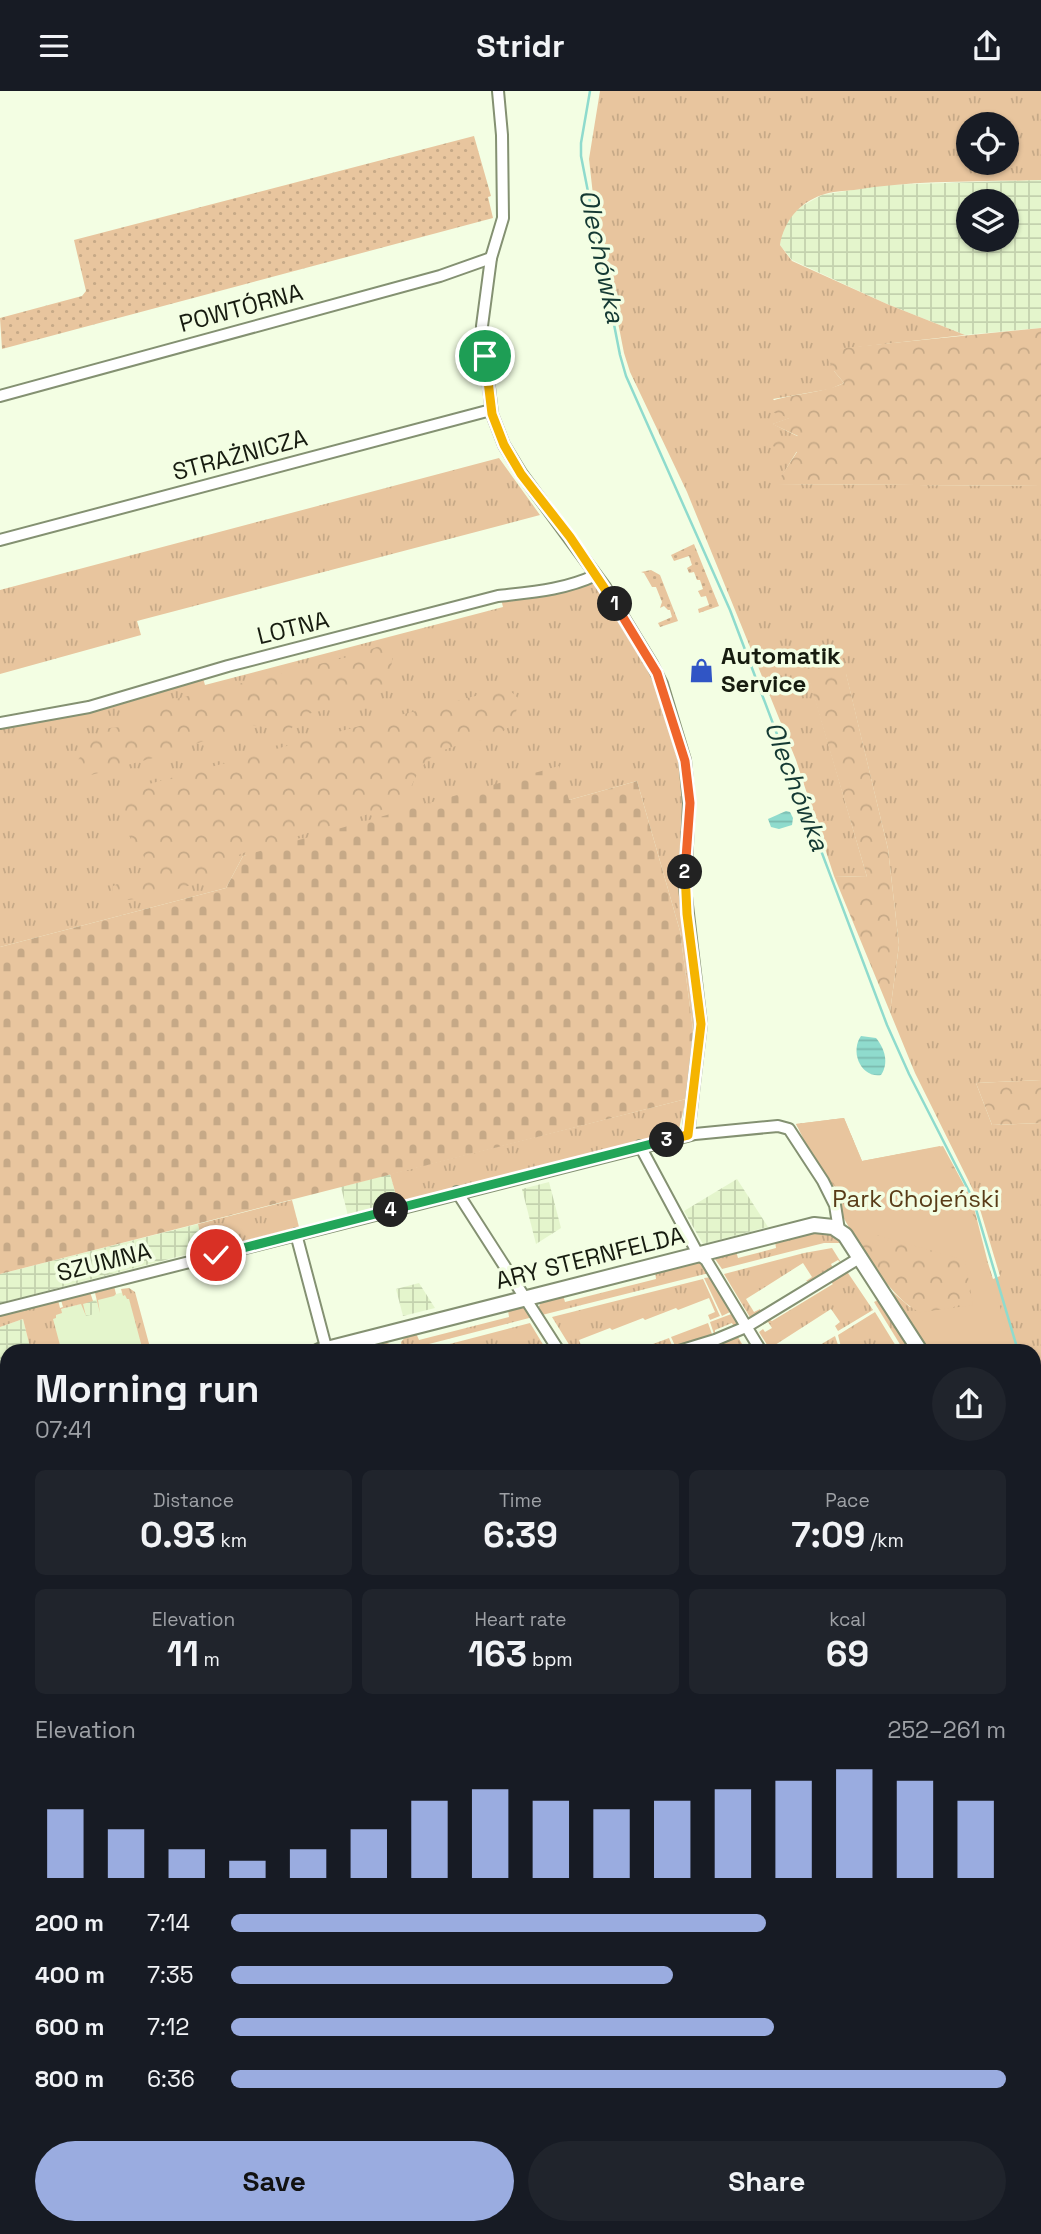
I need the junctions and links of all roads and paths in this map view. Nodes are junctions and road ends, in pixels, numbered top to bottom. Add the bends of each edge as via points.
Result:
1 (498, 91) edge
2 (491, 258) junction
3 (0, 396) edge
4 (491, 409) junction
5 (0, 540) edge
6 (596, 575) junction
7 (0, 723) edge
8 (688, 1135) junction
9 (640, 1146) junction
10 (457, 1192) junction
11 (839, 1230) junction
12 (296, 1234) junction
13 (698, 1254) junction
14 (860, 1257) junction
15 (525, 1298) junction
16 (0, 1310) edge
17 (746, 1327) junction
18 (323, 1344) edge
19 (347, 1344) edge
20 (555, 1344) edge
21 (702, 1344) edge
22 (757, 1344) edge
23 (916, 1344) edge

1 - 2 street via 503,218
2 - 3 street, POWTÓRNA via 440,277
2 - 4 street via 482,326
4 - 5 street, STRAŻNICZA
4 - 6 street via 521,474
6 - 7 street, LOTNA via 575,584 486,599 228,666 94,706
6 - 8 street via 657,673 686,769 690,803 685,888 701,1024
8 - 9 street, SZUMNA
8 - 11 street, SZUMNA via 778,1126 789,1129 833,1201
9 - 10 street, SZUMNA
9 - 13 street
10 - 12 street, SZUMNA
10 - 15 street
11 - 13 street, ARY STERNFELDA via 814,1224
11 - 14 street
12 - 16 street, SZUMNA
12 - 18 street
13 - 15 street, ARY STERNFELDA
13 - 17 street
14 - 17 street
14 - 23 street
15 - 19 street, ARY STERNFELDA
15 - 20 street
17 - 21 street
17 - 22 street

